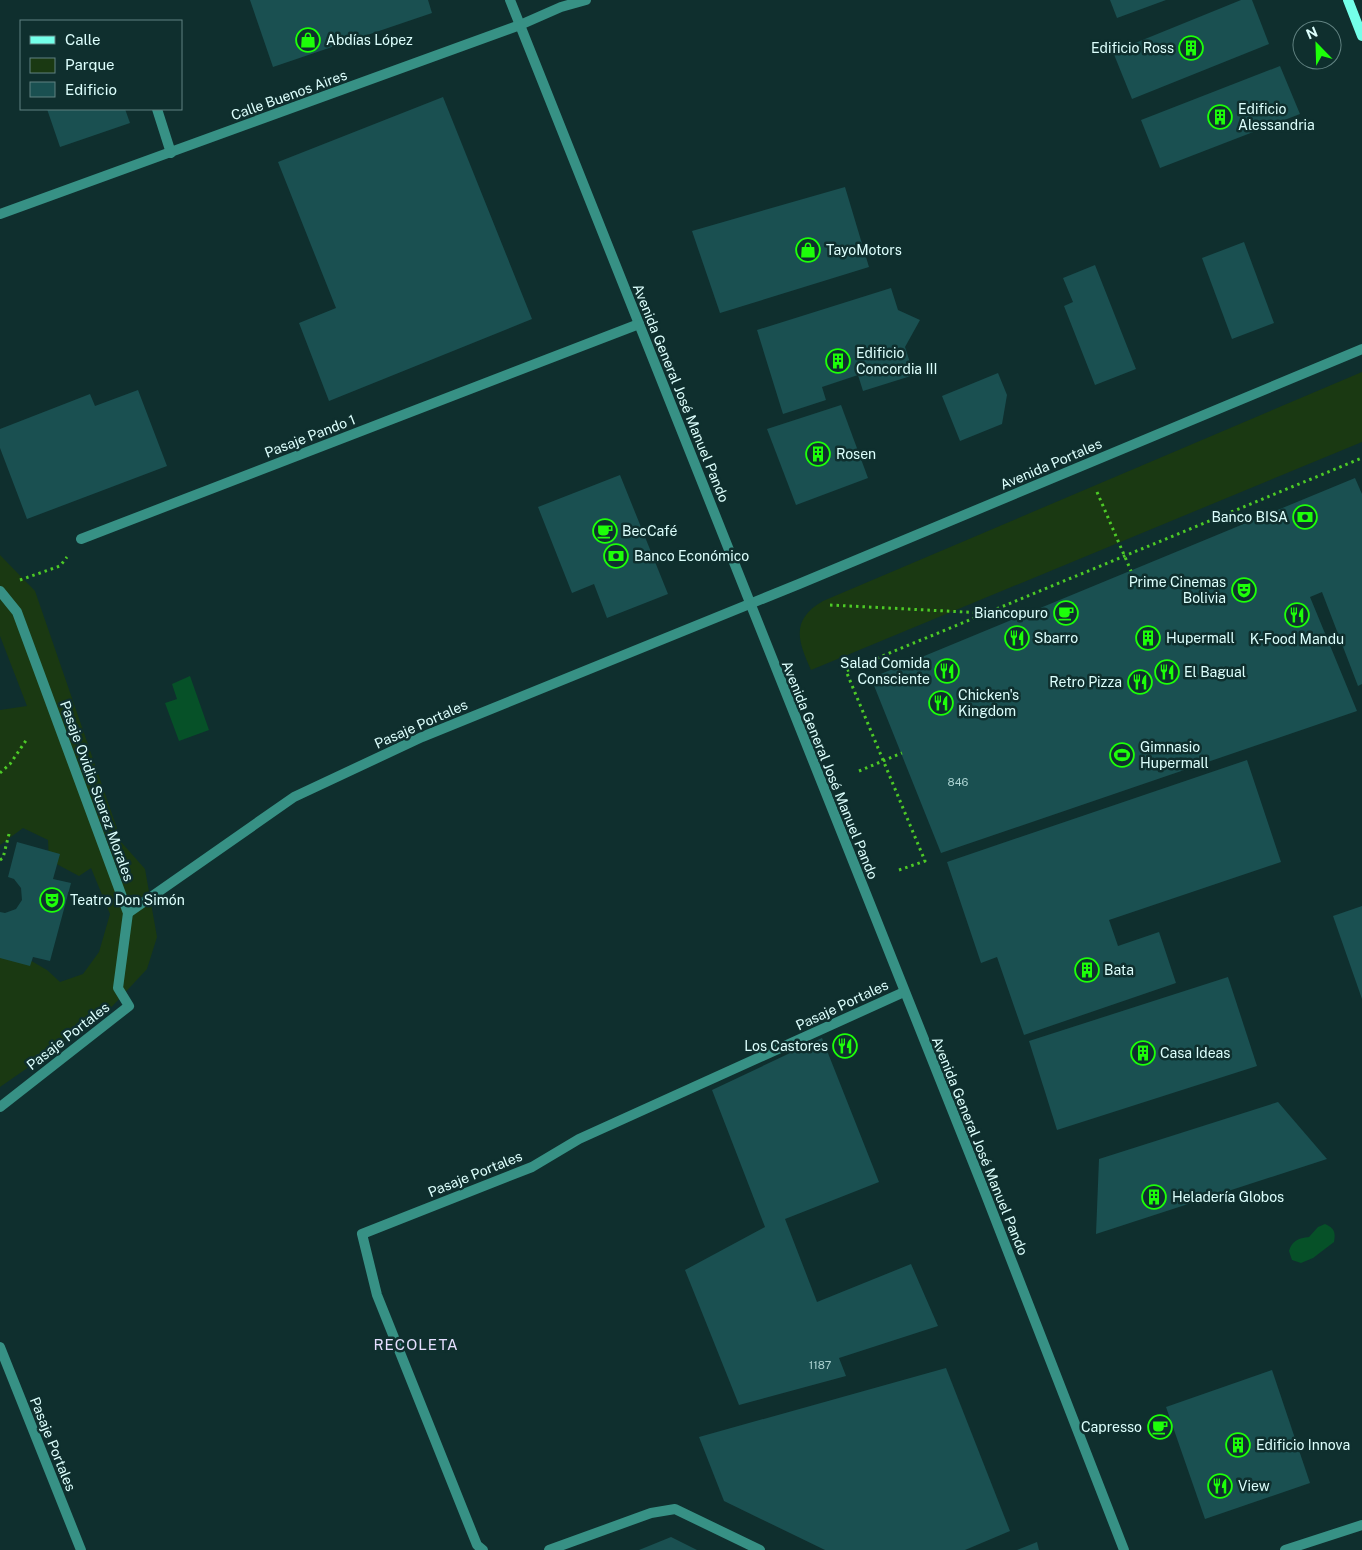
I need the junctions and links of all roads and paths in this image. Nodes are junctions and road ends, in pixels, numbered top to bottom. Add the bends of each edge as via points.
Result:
1 (510, 0) edge
2 (586, 0) edge
3 (1348, 0) edge
4 (520, 25) junction
5 (1362, 36) edge
6 (157, 110) edge
7 (171, 153) junction
8 (0, 214) edge
9 (639, 324) junction
10 (1362, 349) edge
11 (1362, 458) edge
12 (1096, 492) dead end
13 (81, 539) joint
14 (1124, 557) junction
15 (1131, 571) dead end
16 (17, 581) dead end
17 (0, 591) edge
18 (750, 604) junction
19 (830, 605) dead end
20 (986, 613) junction
21 (27, 739) dead end
22 (902, 753) dead end
23 (883, 761) junction
24 (859, 771) dead end
25 (0, 773) edge
26 (9, 834) dead end
27 (0, 860) edge
28 (899, 870) dead end
29 (128, 913) junction
30 (904, 992) junction
31 (130, 1006) joint
32 (0, 1107) edge
33 (0, 1347) edge
34 (1362, 1525) edge
35 (81, 1550) edge
36 (483, 1550) edge
37 (550, 1550) edge
38 (760, 1550) edge
39 (1124, 1550) edge
40 (1284, 1550) edge

1 - 4 street, Avenida General José Manuel Pando
2 - 4 street, Calle Buenos Aires
3 - 5 main road
4 - 7 street, Calle Buenos Aires
4 - 9 street, Avenida General José Manuel Pando
6 - 7 street
7 - 8 street, Calle Buenos Aires
9 - 13 street, Pasaje Pando 1
9 - 18 street, Avenida General José Manuel Pando
10 - 18 street, Avenida Portales
11 - 14 path
12 - 14 path
13 - 16 path via 60,566
14 - 15 path
14 - 20 path
17 - 29 street, Pasaje Ovidio Suarez Morales via 17,612
18 - 29 street, Pasaje Portales via 422,737 294,797
18 - 30 street, Avenida General José Manuel Pando
19 - 20 path
20 - 23 path via 846,671
21 - 25 path
22 - 23 path
23 - 24 path
23 - 28 path via 925,862
26 - 27 path
29 - 31 street, Pasaje Ovidio Suarez Morales via 118,988
30 - 36 street, Pasaje Portales via 579,1139 532,1167 362,1234 377,1295 477,1545
30 - 39 street, Avenida General José Manuel Pando
31 - 32 street, Pasaje Portales
33 - 35 street, Pasaje Portales
34 - 40 street
37 - 38 street via 650,1514 675,1509

